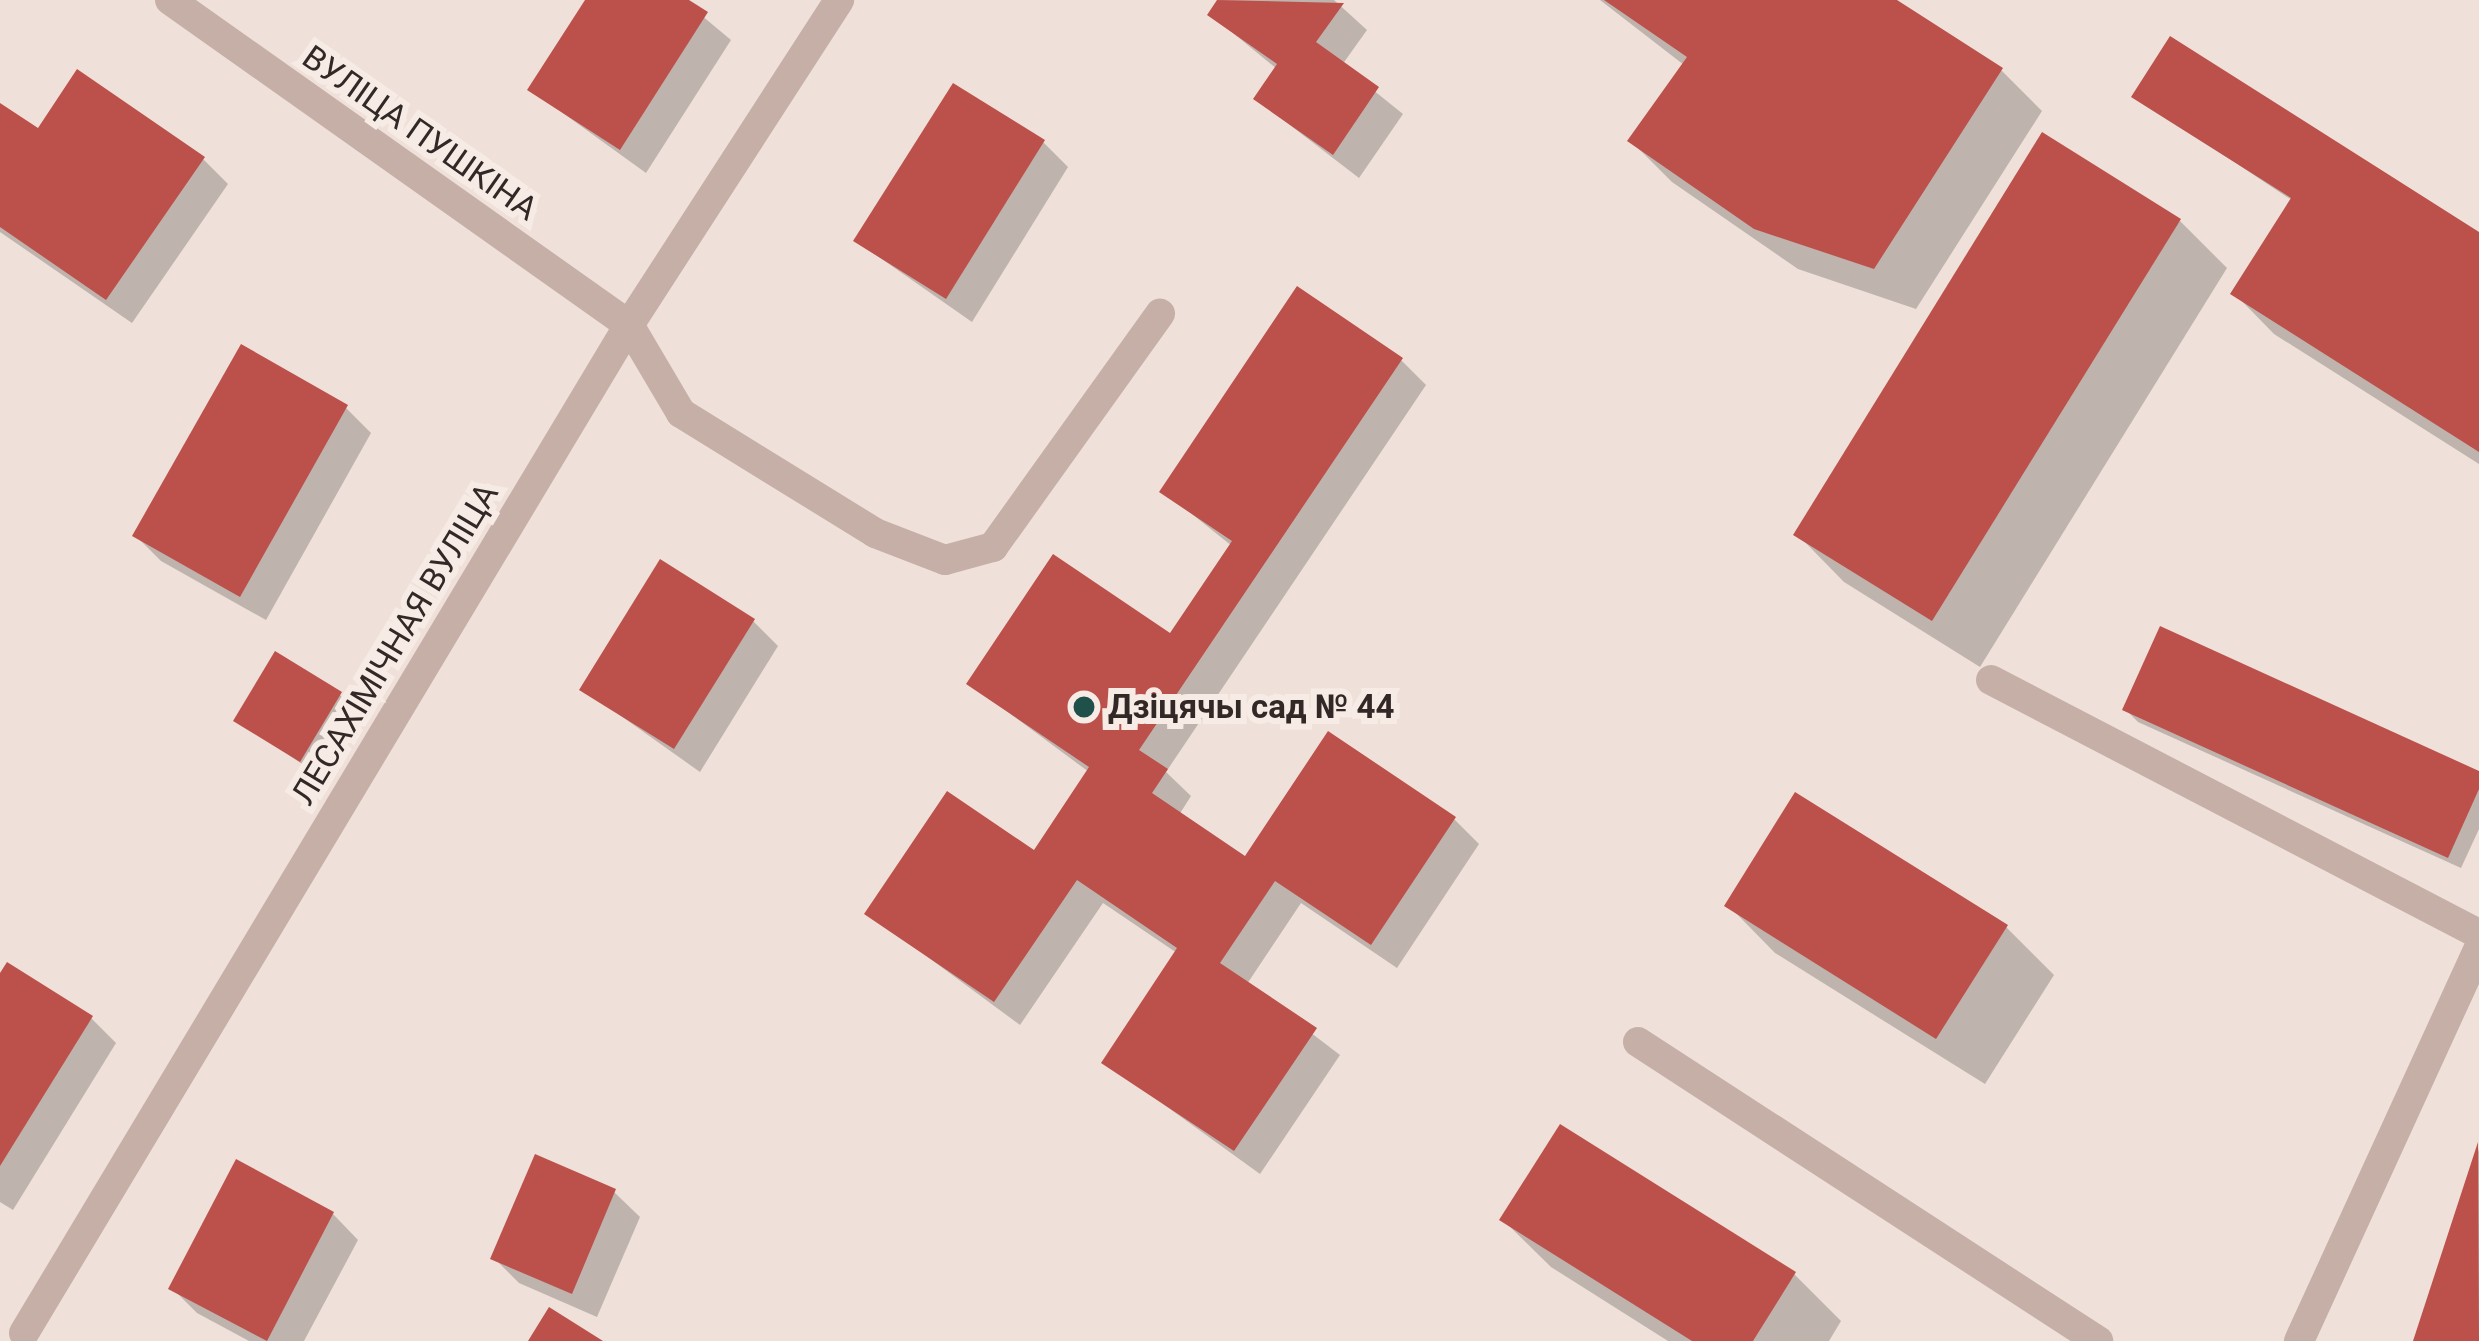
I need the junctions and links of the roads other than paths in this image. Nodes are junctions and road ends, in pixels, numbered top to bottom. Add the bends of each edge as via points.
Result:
1 (170, 0) edge
2 (839, 0) edge
3 (1160, 314) dead end
4 (629, 325) junction
5 (1991, 680) dead end
6 (2479, 934) edge
7 (2479, 947) edge
8 (1639, 1042) dead end
9 (20, 1331) edge
10 (2098, 1341) edge
11 (2299, 1341) edge

1 - 4 street, ВУЛІЦА ПУШКІНА
2 - 4 street, ЛЕСАХІМІЧНАЯ ВУЛІЦА
3 - 4 street via 993,547 945,560 875,533 681,413
4 - 9 street, ЛЕСАХІМІЧНАЯ ВУЛІЦА
5 - 6 street
7 - 11 street
8 - 10 street

